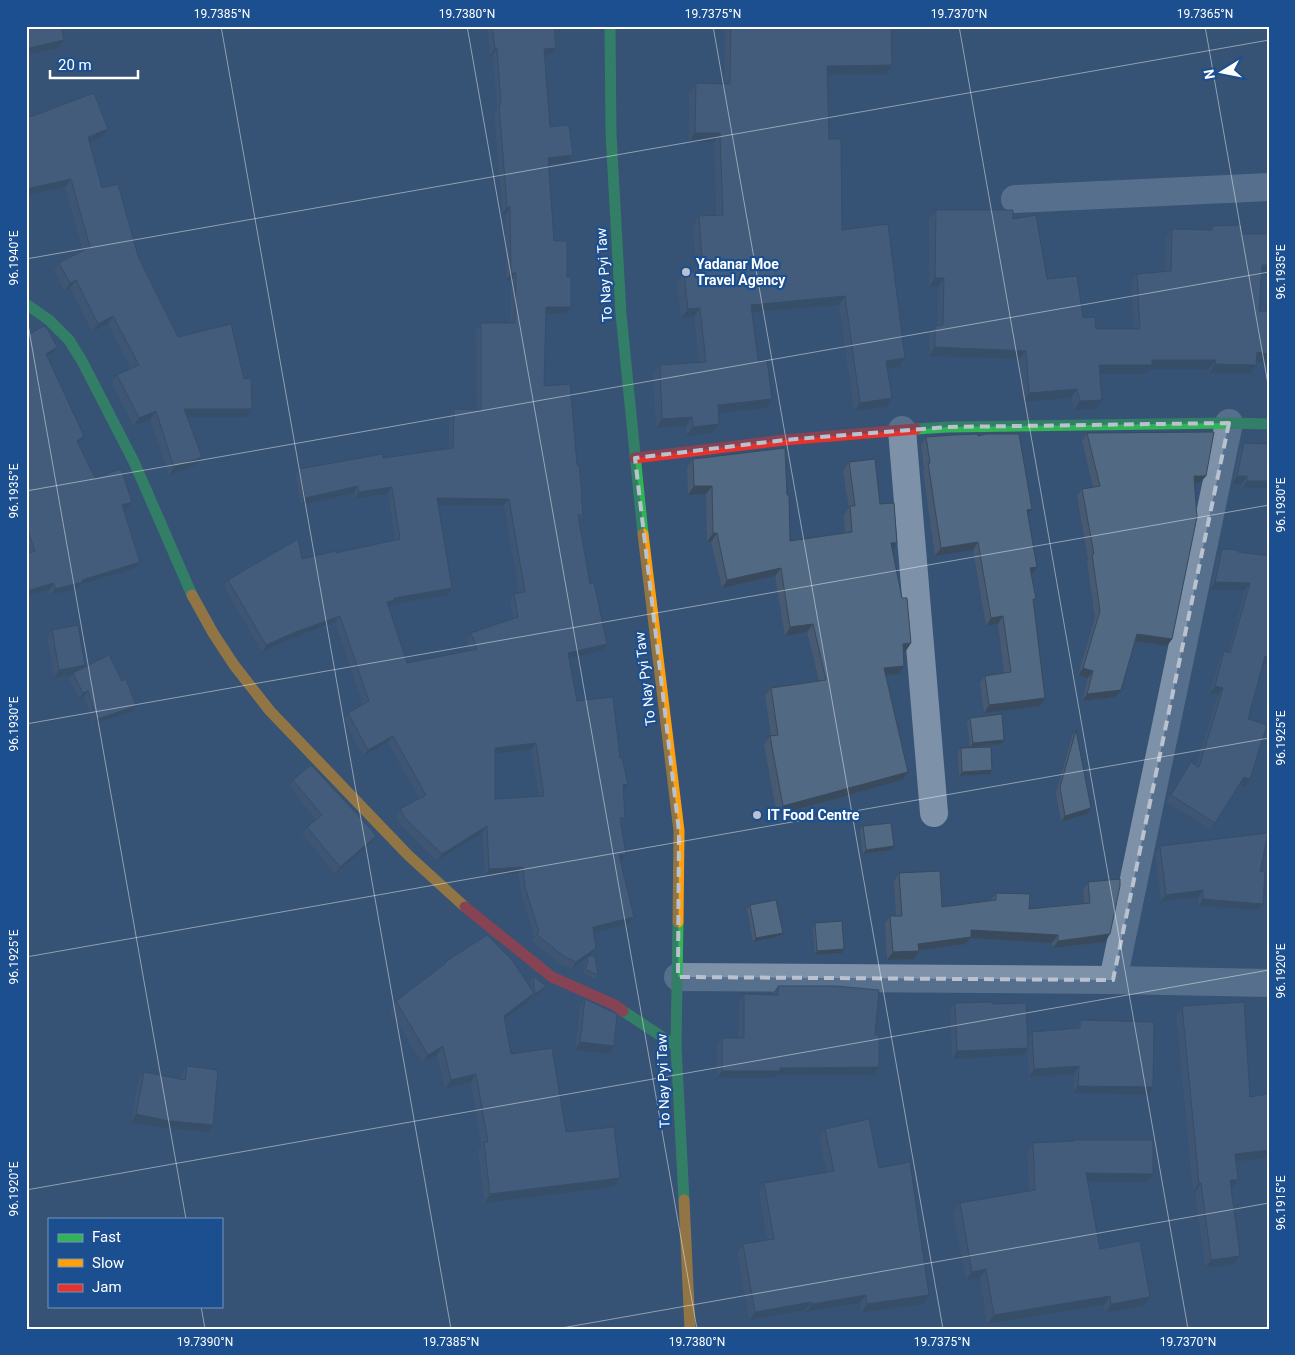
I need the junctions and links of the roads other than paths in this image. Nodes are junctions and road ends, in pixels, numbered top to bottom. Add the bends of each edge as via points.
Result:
1 (610, 26) edge
2 (1269, 187) edge
3 (1015, 199) dead end
4 (26, 304) edge
5 (1229, 423) junction
6 (1269, 424) edge
7 (902, 430) junction
8 (635, 458) junction
9 (934, 812) dead end
10 (678, 977) junction
11 (1113, 980) junction
12 (1269, 984) edge
13 (676, 1046) junction
14 (690, 1329) edge

1 - 8 street, To Nay Pyi Taw via 611,134
2 - 3 street
4 - 13 street via 69,340 82,360 134,462 194,600 234,665 270,711 389,836 466,909 552,977 615,1005
5 - 6 street
5 - 7 street
5 - 11 street
7 - 8 street
7 - 9 street
8 - 10 street, To Nay Pyi Taw via 679,831
10 - 11 street
10 - 13 street, To Nay Pyi Taw
11 - 12 street
13 - 14 street, To Nay Pyi Taw

